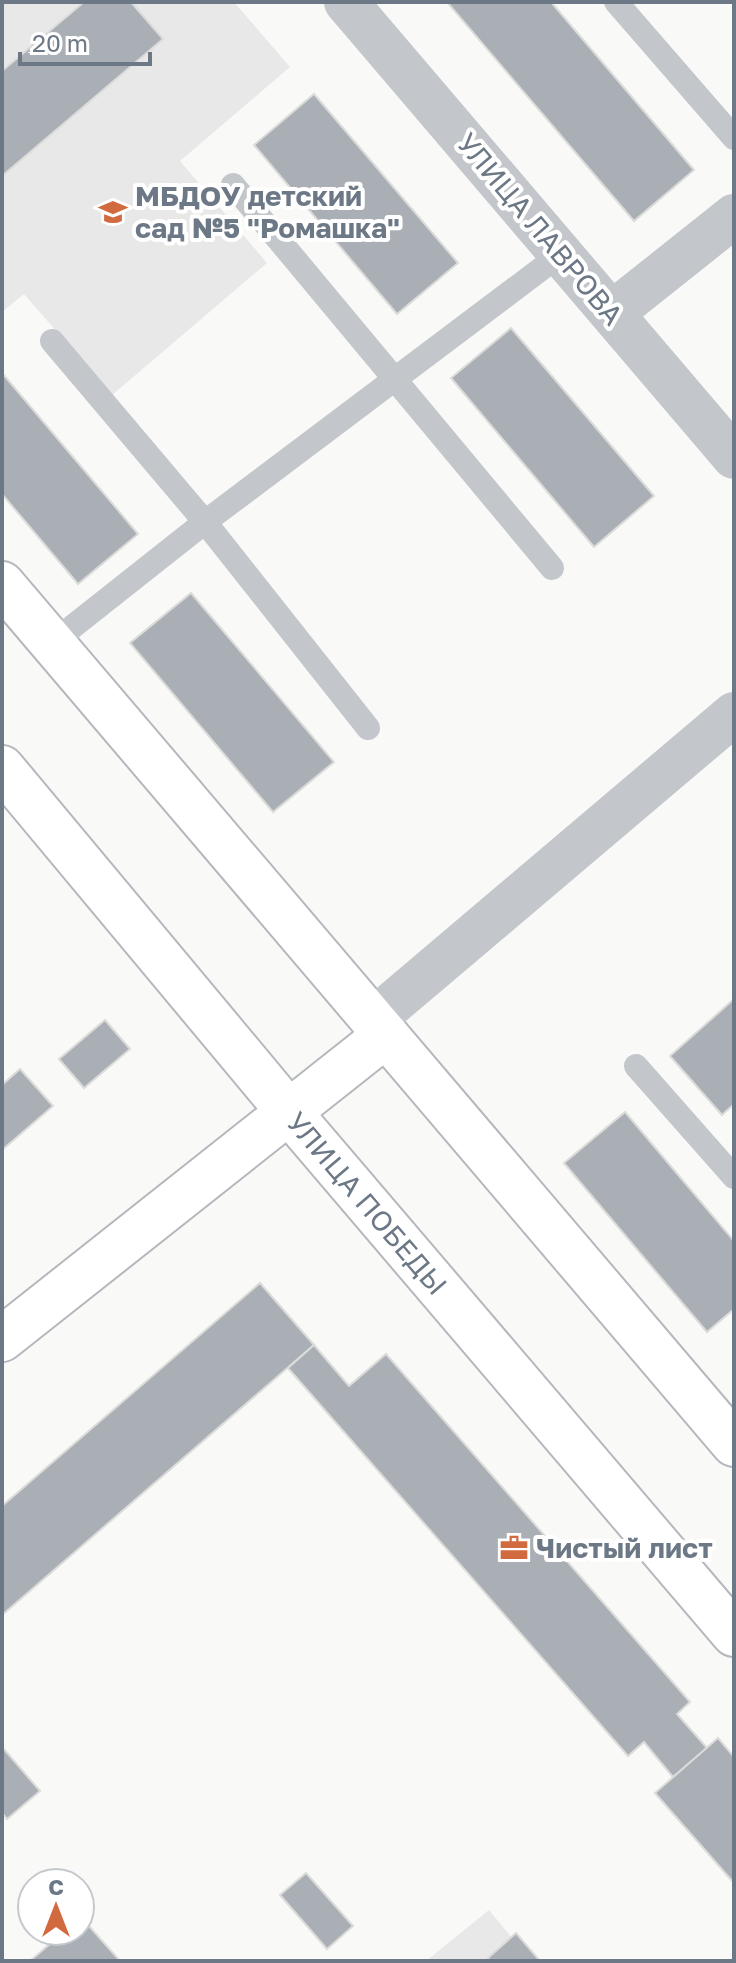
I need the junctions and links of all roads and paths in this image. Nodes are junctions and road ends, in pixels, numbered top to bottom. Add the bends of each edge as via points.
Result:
1 (346, 2) edge
2 (616, 2) edge
3 (734, 138) edge
4 (233, 185) dead end
5 (734, 216) edge
6 (561, 254) junction
7 (612, 313) junction
8 (52, 341) dead end
9 (395, 379) junction
10 (734, 457) edge
11 (205, 522) junction
12 (552, 568) dead end
13 (2, 584) edge
14 (52, 643) junction
15 (734, 714) edge
16 (368, 728) dead end
17 (2, 768) edge
18 (380, 1027) junction
19 (636, 1066) dead end
20 (288, 1111) junction
21 (734, 1177) edge
22 (2, 1339) edge
23 (733, 1439) edge
24 (734, 1634) edge

1 - 6 street, УЛИЦА ЛАВРОВА
2 - 3 lane
4 - 9 lane
5 - 7 street
6 - 7 street, УЛИЦА ЛАВРОВА
6 - 9 lane
7 - 10 street, УЛИЦА ЛАВРОВА
8 - 11 lane
9 - 11 lane
9 - 12 lane
11 - 14 lane
11 - 16 lane
13 - 14 street
14 - 18 street
15 - 18 street
17 - 20 street, УЛИЦА ПОБЕДЫ
18 - 20 street
18 - 23 street
19 - 21 lane
20 - 22 street
20 - 24 street, УЛИЦА ПОБЕДЫ

